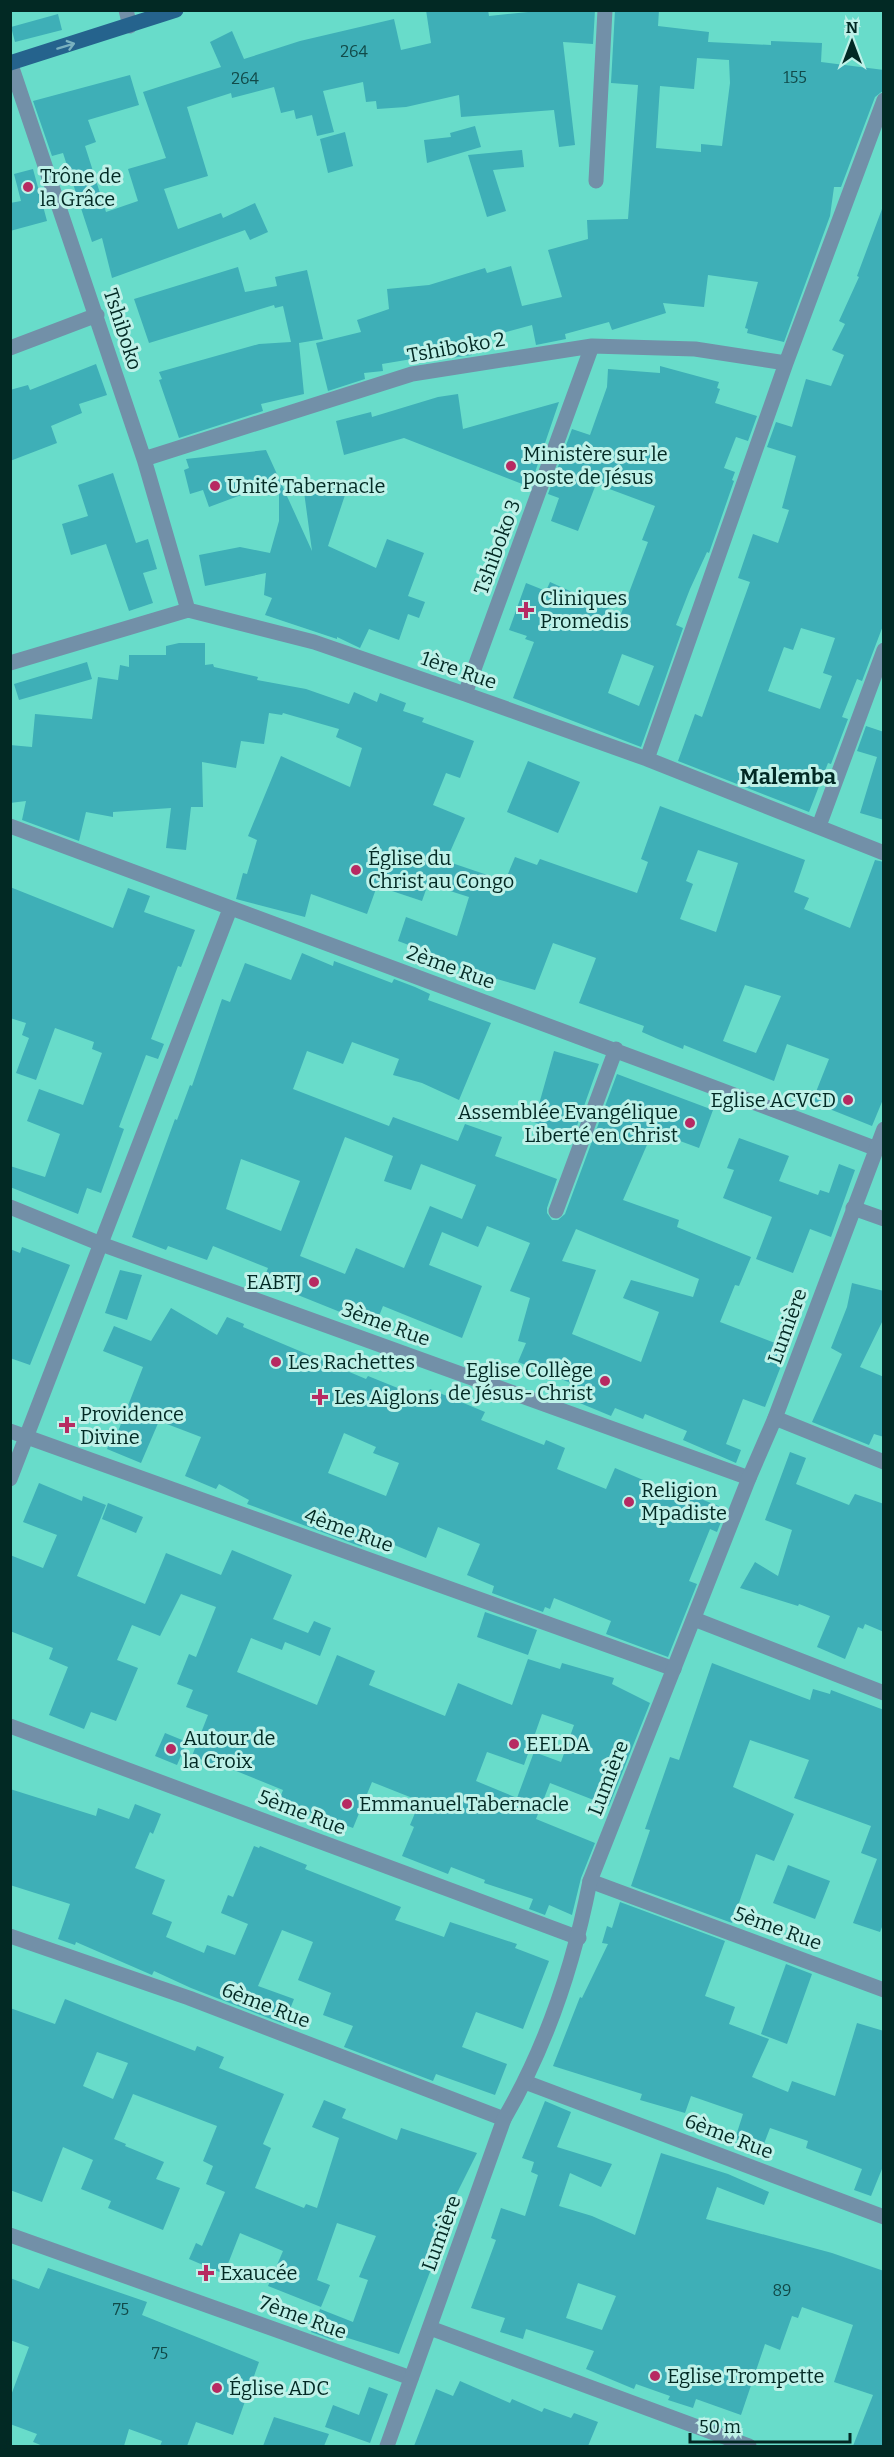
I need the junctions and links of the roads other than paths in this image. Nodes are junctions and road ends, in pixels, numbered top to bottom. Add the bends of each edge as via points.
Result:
1 (126, 10) edge
2 (176, 10) edge
3 (605, 10) edge
4 (130, 26) junction
5 (11, 63) edge
6 (884, 100) edge
7 (596, 181) dead end
8 (97, 315) junction
9 (592, 346) junction
10 (10, 348) edge
11 (786, 363) junction
12 (144, 459) junction
13 (188, 610) junction
14 (884, 650) edge
15 (10, 663) edge
16 (465, 694) junction
17 (646, 759) junction
18 (10, 826) edge
19 (819, 826) junction
20 (884, 853) edge
21 (230, 909) junction
22 (616, 1049) junction
23 (884, 1129) edge
24 (877, 1149) junction
25 (10, 1207) edge
26 (853, 1208) junction
27 (556, 1211) dead end
28 (884, 1219) edge
29 (101, 1244) junction
30 (776, 1418) junction
31 (10, 1431) edge
32 (25, 1437) junction
33 (884, 1462) edge
34 (749, 1478) junction
35 (10, 1479) edge
36 (694, 1619) junction
37 (674, 1669) junction
38 (884, 1693) edge
39 (10, 1726) edge
40 (590, 1881) junction
41 (10, 1936) edge
42 (579, 1938) junction
43 (884, 1990) edge
44 (525, 2082) junction
45 (504, 2119) junction
46 (884, 2217) edge
47 (10, 2235) edge
48 (430, 2328) junction
49 (411, 2378) junction
50 (387, 2446) edge
51 (749, 2446) edge

1 - 4 street
2 - 4 main road
3 - 7 street
5 -> 4 main road
5 - 8 street, Tshiboko
6 - 11 street
8 - 10 street
8 - 12 street, Tshiboko
9 - 11 street, Tshiboko 2 via 695,349
9 - 12 street, Tshiboko 2 via 412,374
9 - 16 street, Tshiboko 3
11 - 17 street
12 - 13 street, Tshiboko
13 - 15 street
13 - 16 street, 1ère Rue via 314,642
14 - 19 street
16 - 17 street, 1ère Rue
17 - 19 street, 1ère Rue
18 - 21 street, 2ème Rue
19 - 20 street, 1ère Rue
21 - 22 street, 2ème Rue
21 - 29 street
22 - 24 street, 2ème Rue
22 - 27 street
23 - 24 street, Lumière
24 - 26 street, Lumière
25 - 29 street, 3ème Rue
26 - 28 street
26 - 30 street, Lumière
29 - 32 street
29 - 34 street, 3ème Rue
30 - 33 street
30 - 34 street, Lumière
31 - 32 street, 4ème Rue
32 - 35 street
32 - 37 street, 4ème Rue
34 - 36 street, Lumière
36 - 37 street, Lumière
36 - 38 street
37 - 40 street, Lumière
39 - 42 street, 5ème Rue
40 - 42 street, Lumière
40 - 43 street, 5ème Rue
41 - 45 street, 6ème Rue via 189,1998
42 - 44 street, Lumière
44 - 45 street, Lumière
44 - 46 street, 6ème Rue
45 - 48 street, Lumière
47 - 49 street, 7ème Rue
48 - 49 street, Lumière
48 - 51 street
49 - 50 street, Lumière

